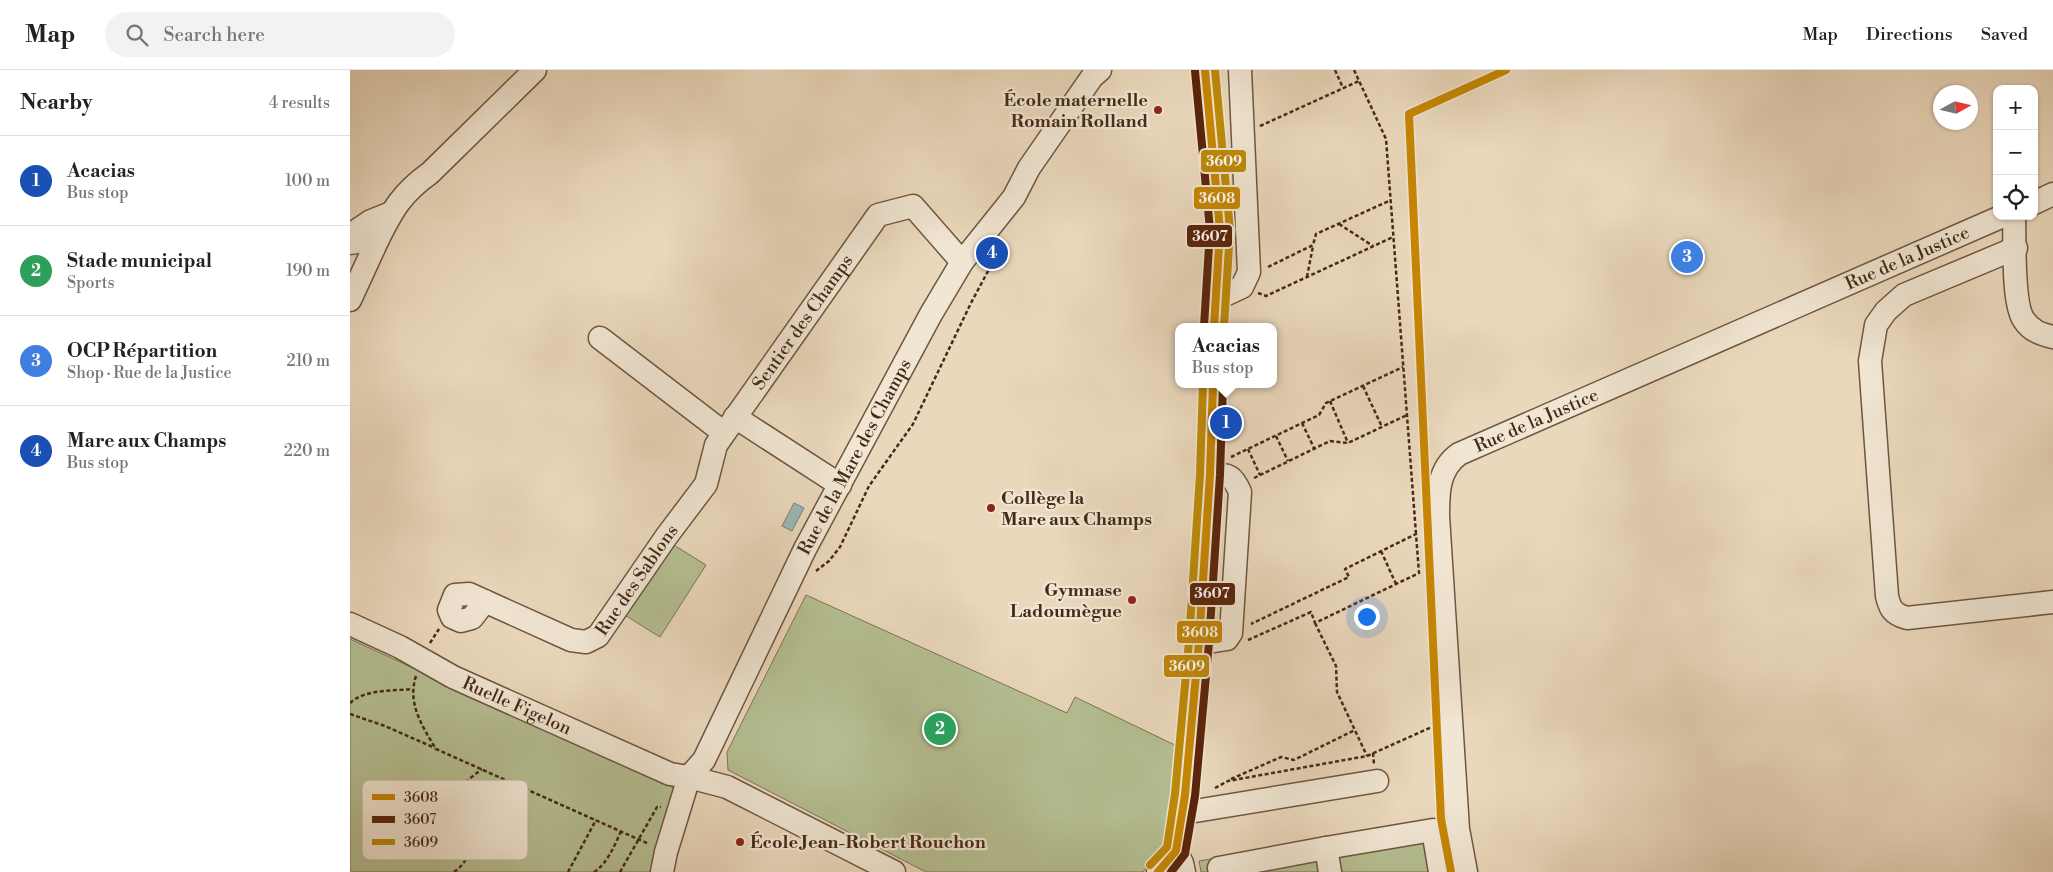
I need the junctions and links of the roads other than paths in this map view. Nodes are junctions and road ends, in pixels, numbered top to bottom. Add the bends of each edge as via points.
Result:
1 (1206, 70) edge
2 (1240, 70) edge
3 (1094, 72) edge
4 (525, 74) edge
5 (1243, 129) junction
6 (1210, 132) junction
7 (2053, 194) edge
8 (2038, 201) edge
9 (391, 213) junction
10 (1994, 220) edge
11 (2014, 220) edge
12 (350, 235) edge
13 (378, 239) junction
14 (350, 243) edge
15 (2016, 248) junction
16 (962, 262) junction
17 (1215, 296) junction
18 (350, 300) edge
19 (1214, 323) edge
20 (2053, 337) edge
21 (600, 338) dead end
22 (1213, 388) edge
23 (729, 425) junction
24 (1210, 467) junction
25 (840, 485) junction
26 (2053, 602) edge
27 (452, 617) road end
28 (350, 624) edge
29 (1199, 642) junction
30 (689, 777) junction
31 (1377, 781) dead end
32 (1183, 813) junction
33 (1326, 848) junction
34 (1176, 851) junction
35 (664, 862) edge
36 (894, 872) edge
37 (1158, 872) edge
38 (1184, 872) edge
39 (1220, 872) edge
40 (1330, 872) edge
41 (1440, 872) edge
42 (1466, 872) edge

1 - 6 street
2 - 5 street
3 - 16 street, Rue de la Mare des Champs via 1029,168 1014,197
4 - 9 street via 430,174 411,187
5 - 6 street
5 - 17 street via 1246,279 1227,294
6 - 17 street via 1220,230
7 - 8 street
9 - 12 street via 371,220
9 - 13 street
10 - 42 street, Rue de la Justice via 1453,458 1441,479 1438,516 1458,829
11 - 15 street
13 - 14 street
13 - 18 street
15 - 20 street via 2018,303 2022,319 2038,333
15 - 26 street via 1904,295 1876,325 1870,362 1887,596 1890,609 1907,618
16 - 23 street, Sentier des Champs via 913,206 878,215
16 - 25 street, Rue de la Mare des Champs via 879,408
17 - 19 street
21 - 23 street
22 - 24 street
23 - 25 street
23 - 27 street, Rue des Sablons via 716,445 706,484 598,636 586,642 571,640 469,594 455,595 449,610
24 - 29 street
24 - 29 street via 1235,480 1240,492 1229,636
25 - 30 street, Rue de la Mare des Champs via 805,550 704,760
28 - 30 street, Ruelle Figelon via 453,677 670,774
29 - 32 street
30 - 35 street, Rue de la Mare des Champs
30 - 36 street, Ruelle Figelon via 727,788
31 - 32 street
32 - 34 street
33 - 39 street via 1219,868
33 - 40 street
33 - 41 street via 1432,830
34 - 37 street
34 - 38 street

